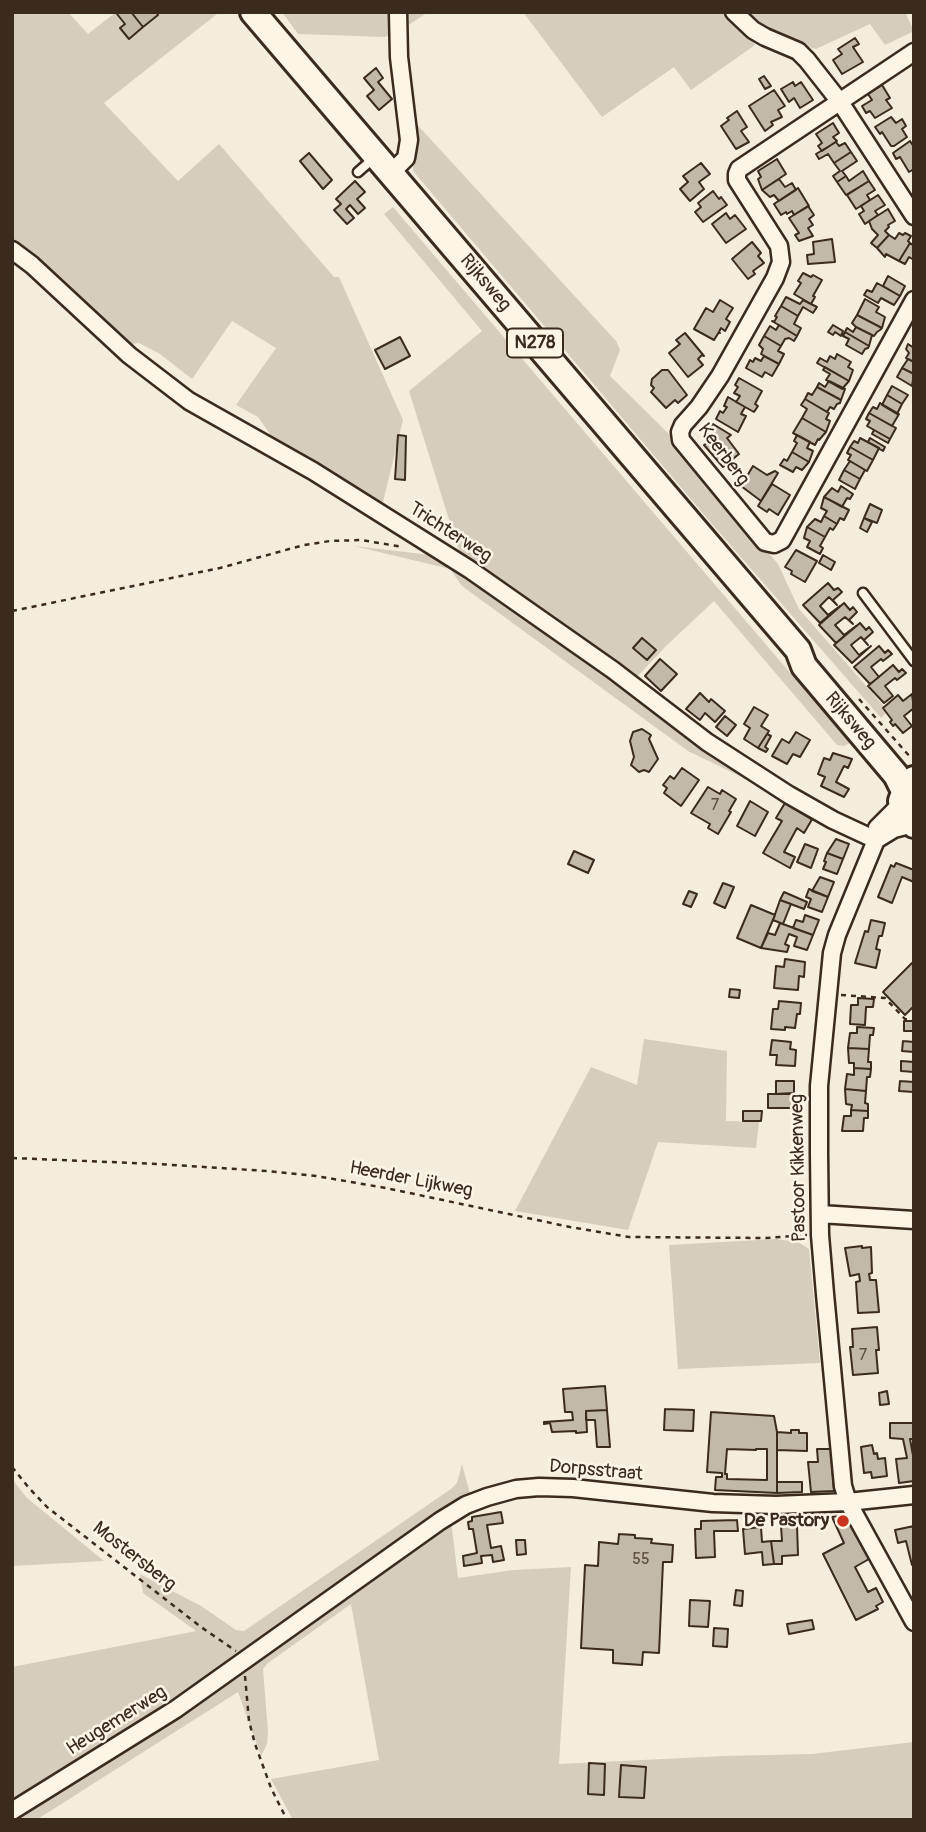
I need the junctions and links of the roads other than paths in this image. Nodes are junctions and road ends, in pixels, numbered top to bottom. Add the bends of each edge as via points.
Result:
1 (253, 12) edge
2 (398, 12) edge
3 (734, 12) edge
4 (914, 52) edge
5 (840, 102) junction
6 (375, 167) junction
7 (914, 216) edge
8 (12, 250) edge
9 (914, 300) edge
10 (863, 593) dead end
11 (914, 661) edge
12 (909, 793) edge
13 (876, 840) junction
14 (820, 1214) junction
15 (914, 1220) edge
16 (914, 1495) edge
17 (848, 1502) junction
18 (914, 1622) edge
19 (243, 1663) joint
20 (12, 1811) edge

1 - 6 main road, Rijksweg / N278
2 - 6 street via 409,140 406,158
3 - 5 street via 753,30 798,51
4 - 5 street
5 - 7 street
5 - 9 street, Keerberg via 739,169 737,180 779,246 781,262 720,376 680,432 681,440 765,542 782,540
6 - 12 main road, Rijksweg / N278 via 798,650 804,666
8 - 13 street, Trichterweg via 129,355 189,401 313,471 469,569 614,670 707,742 789,795
10 - 11 lane
12 - 13 street, Pastoor Kikkenweg via 879,825
13 - 14 street, Pastoor Kikkenweg via 831,961 819,1086
14 - 15 street
14 - 17 street, Pastoor Kikkenweg via 836,1424
16 - 17 street, Dorpsstraat
17 - 18 street, Pastoor Kikkenweg
17 - 19 street, Dorpsstraat via 713,1503 539,1487 505,1492 440,1521
19 - 20 street, Heugemerweg

